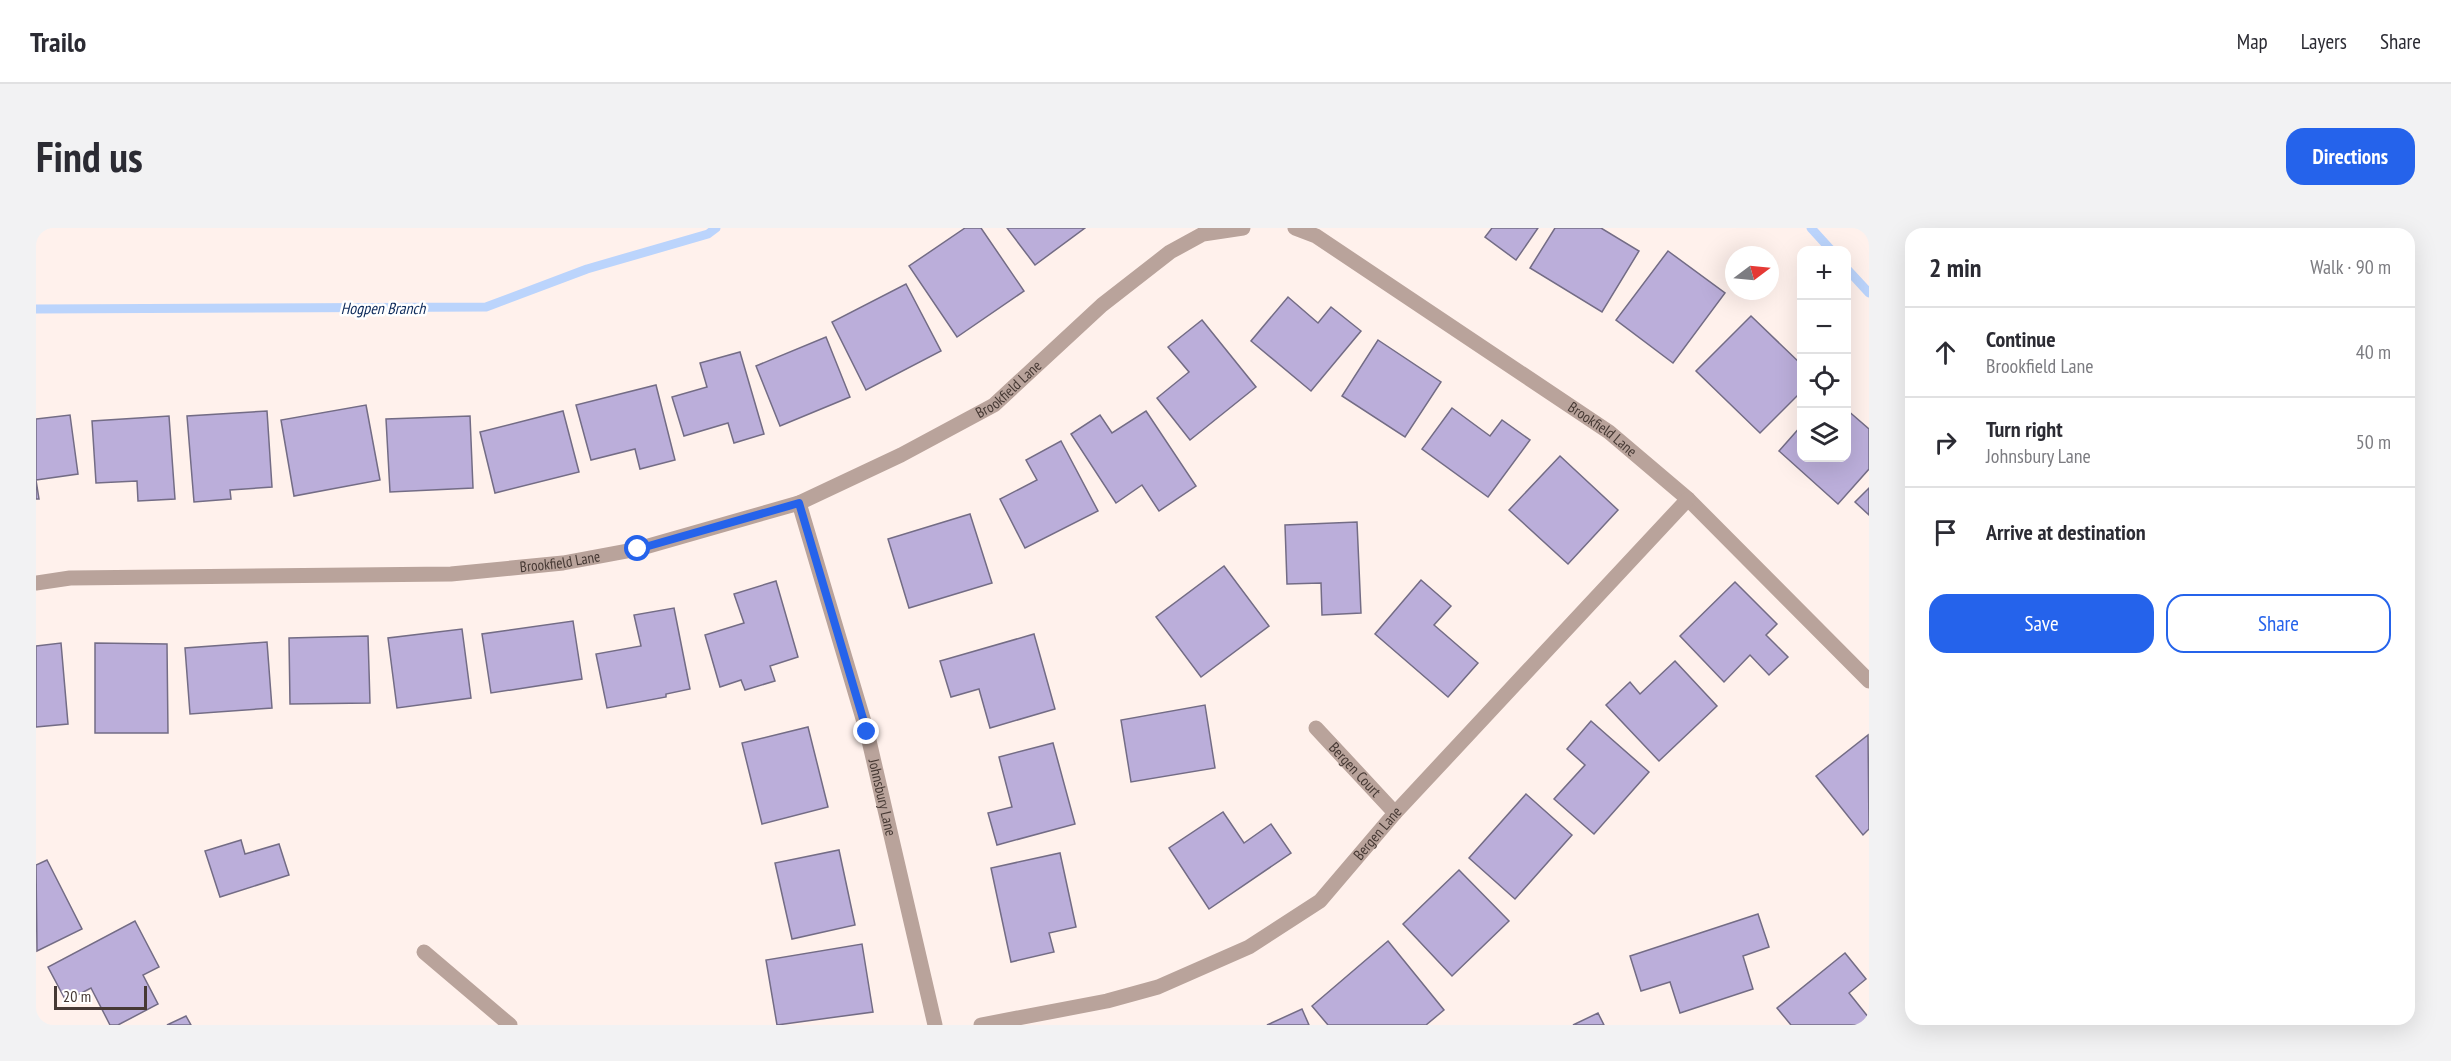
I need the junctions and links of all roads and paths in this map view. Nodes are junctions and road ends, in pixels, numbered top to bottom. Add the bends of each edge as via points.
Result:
1 (1243, 228) edge
2 (1295, 228) edge
3 (1688, 499) junction
4 (799, 503) junction
5 (36, 583) edge
6 (1869, 681) edge
7 (1316, 728) dead end
8 (1395, 813) junction
9 (424, 952) dead end
10 (510, 1025) edge
11 (935, 1025) edge
12 (981, 1025) edge

1 - 4 street, Brookfield Lane via 1203,234 1170,252 1102,305 994,405
2 - 3 street, Brookfield Lane via 1316,236 1609,432
3 - 6 street, Brookfield Lane
3 - 8 street, Bergen Lane
4 - 5 street, Brookfield Lane via 638,549 552,564 451,574 70,578
4 - 11 street, Johnsbury Lane via 867,732
7 - 8 street, Bergen Court
8 - 12 street, Bergen Lane via 1320,901 1249,947 1148,990
9 - 10 street

